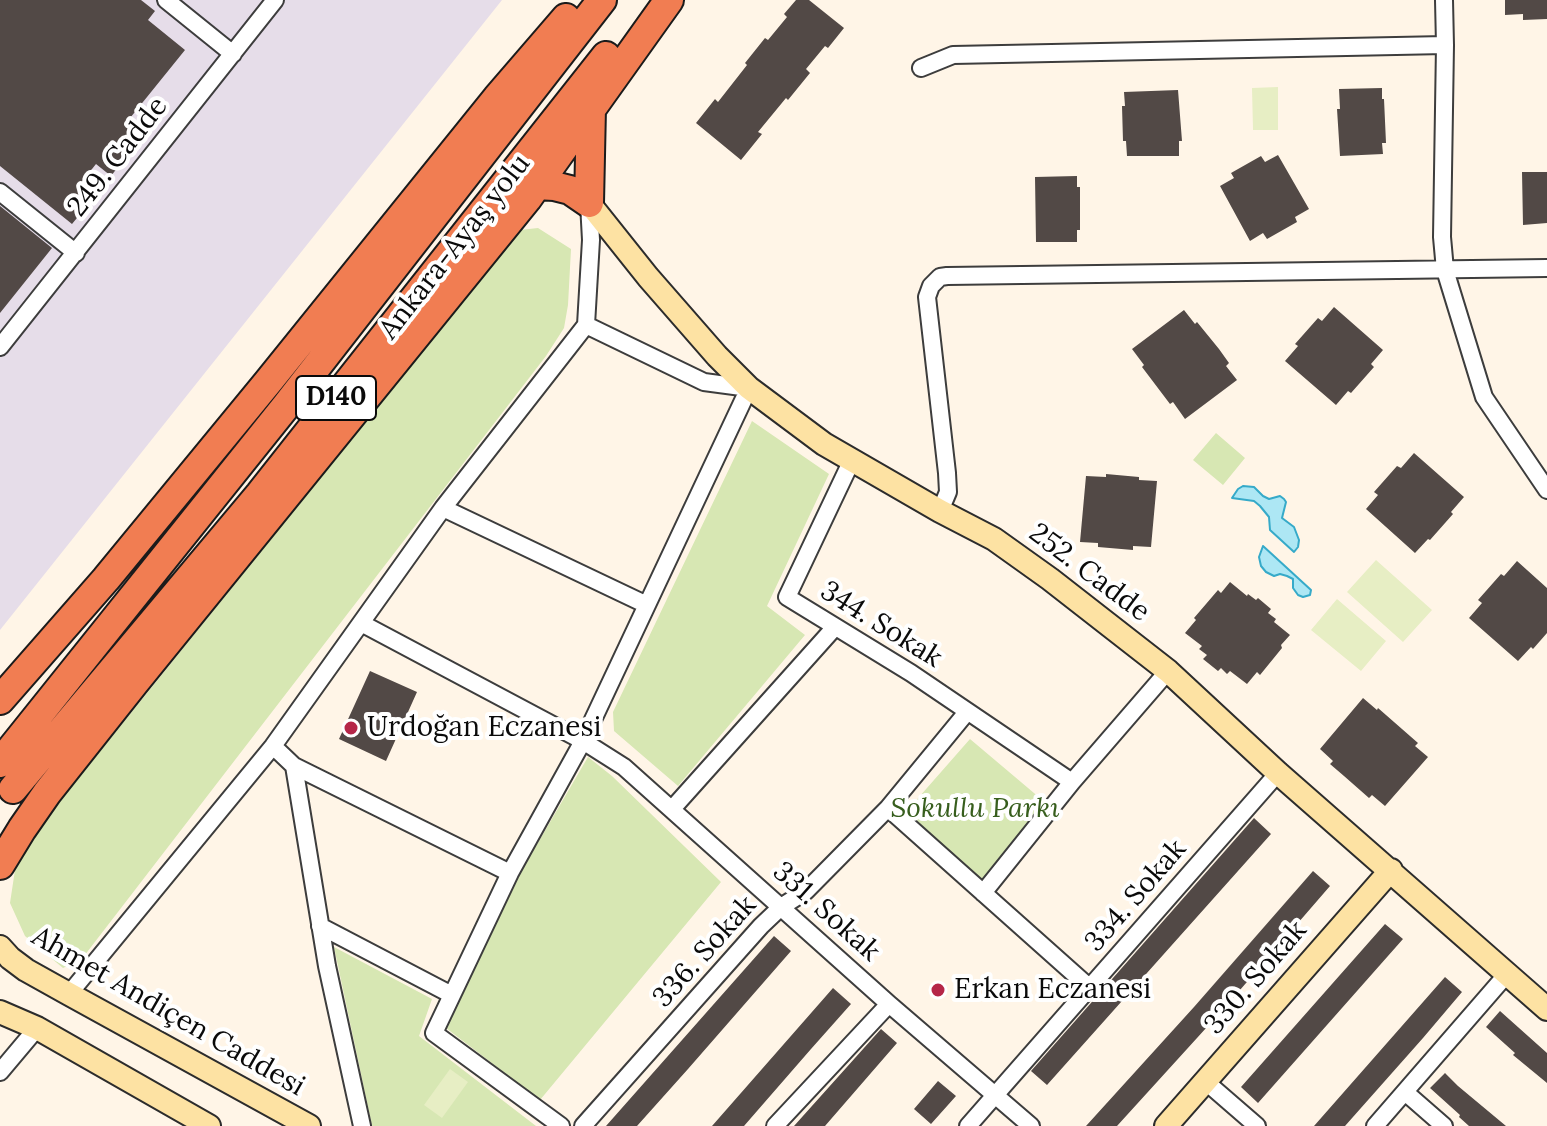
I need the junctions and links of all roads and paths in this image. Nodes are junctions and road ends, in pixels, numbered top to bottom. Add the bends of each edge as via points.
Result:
1 (166, 0) edge
2 (275, 0) edge
3 (582, 0) edge
4 (602, 0) edge
5 (650, 0) edge
6 (669, 0) edge
7 (1444, 0) edge
8 (1445, 45) junction
9 (233, 54) junction
10 (921, 68) dead end
11 (591, 108) junction
12 (536, 185) junction
13 (0, 192) edge
14 (589, 203) junction
15 (76, 253) junction
16 (1547, 268) edge
17 (1445, 270) junction
18 (586, 325) junction
19 (1, 345) edge
20 (749, 388) junction
21 (852, 460) junction
22 (1547, 490) edge
23 (443, 508) junction
24 (940, 511) junction
25 (647, 605) junction
26 (361, 623) junction
27 (835, 627) junction
28 (1168, 671) junction
29 (0, 700) edge
30 (967, 712) junction
31 (583, 741) junction
32 (273, 746) junction
33 (0, 763) edge
34 (294, 766) junction
35 (1278, 773) junction
36 (1072, 782) junction
37 (13, 789) dead end
38 (888, 808) junction
39 (672, 809) junction
40 (30, 818) junction
41 (0, 825) edge
42 (0, 865) edge
43 (1391, 870) junction
44 (510, 873) junction
45 (983, 893) junction
46 (781, 907) junction
47 (320, 926) junction
48 (0, 947) edge
49 (1507, 974) junction
50 (1090, 988) junction
51 (69, 994) junction
52 (452, 995) junction
53 (889, 1004) junction
54 (1547, 1009) edge
55 (0, 1012) edge
56 (37, 1028) junction
57 (0, 1072) edge
58 (1205, 1081) junction
59 (1405, 1092) junction
60 (996, 1096) junction
61 (209, 1126) edge
62 (309, 1126) edge
63 (362, 1126) edge
64 (561, 1126) edge
65 (583, 1126) edge
66 (775, 1126) edge
67 (968, 1126) edge
68 (1031, 1126) edge
69 (1166, 1126) edge
70 (1257, 1126) edge
71 (1375, 1126) edge
72 (1444, 1126) edge

1 - 9 street
2 - 9 street, 249. Cadde
3 - 29 highway
4 - 33 highway, Ankara-Ayaş yolu / D140
5 - 37 highway, Ankara-Ayaş yolu / D140 via 260,494
6 - 11 highway
7 - 8 street
8 - 10 street via 953,55
8 - 17 street
9 - 15 street, 249. Cadde
11 - 12 highway
11 - 14 highway
12 - 14 highway via 570,190
12 - 40 highway
13 - 15 street
14 - 18 street
14 - 20 main road, 252. Cadde
15 - 19 street, 249. Cadde
16 - 17 street
17 - 22 street via 1484,397
17 - 24 street via 940,277 927,297 947,473 948,492
18 - 20 street via 704,382
18 - 23 street
20 - 21 main road, 252. Cadde
20 - 25 street
21 - 24 main road, 252. Cadde
21 - 27 street, 344. Sokak via 787,597
23 - 25 street
23 - 26 street
24 - 28 main road, 252. Cadde via 1015,553
25 - 31 street
26 - 31 street, 331. Sokak
26 - 32 street
27 - 30 street, 344. Sokak
27 - 39 street
28 - 35 main road, 252. Cadde
28 - 36 street
30 - 36 street, 344. Sokak
30 - 38 street, 336. Sokak
31 - 39 street, 331. Sokak via 624,767
31 - 44 street
32 - 34 street
32 - 51 street
34 - 44 street
34 - 47 street
35 - 43 main road, 252. Cadde
35 - 50 street, 334. Sokak
36 - 45 street
38 - 45 street
38 - 46 street, 336. Sokak via 806,891
39 - 46 street, 331. Sokak
40 - 41 highway
40 - 42 highway
43 - 49 main road, 252. Cadde
43 - 58 main road, 330. Sokak
44 - 52 street
45 - 50 street
46 - 53 street, 331. Sokak
46 - 65 street, 336. Sokak
47 - 52 street
47 - 63 street
48 - 51 main road, Ahmet Andiçen Caddesi via 26,970
49 - 54 main road, 252. Cadde
49 - 59 street
50 - 60 street, 334. Sokak
51 - 62 main road, Ahmet Andiçen Caddesi
52 - 64 street via 434,1033
53 - 60 street, 331. Sokak
53 - 66 street
55 - 56 main road
56 - 57 street
56 - 61 main road
58 - 69 main road, 330. Sokak
58 - 70 street
59 - 71 street
59 - 72 street
60 - 67 street, 334. Sokak
60 - 68 street, 331. Sokak

